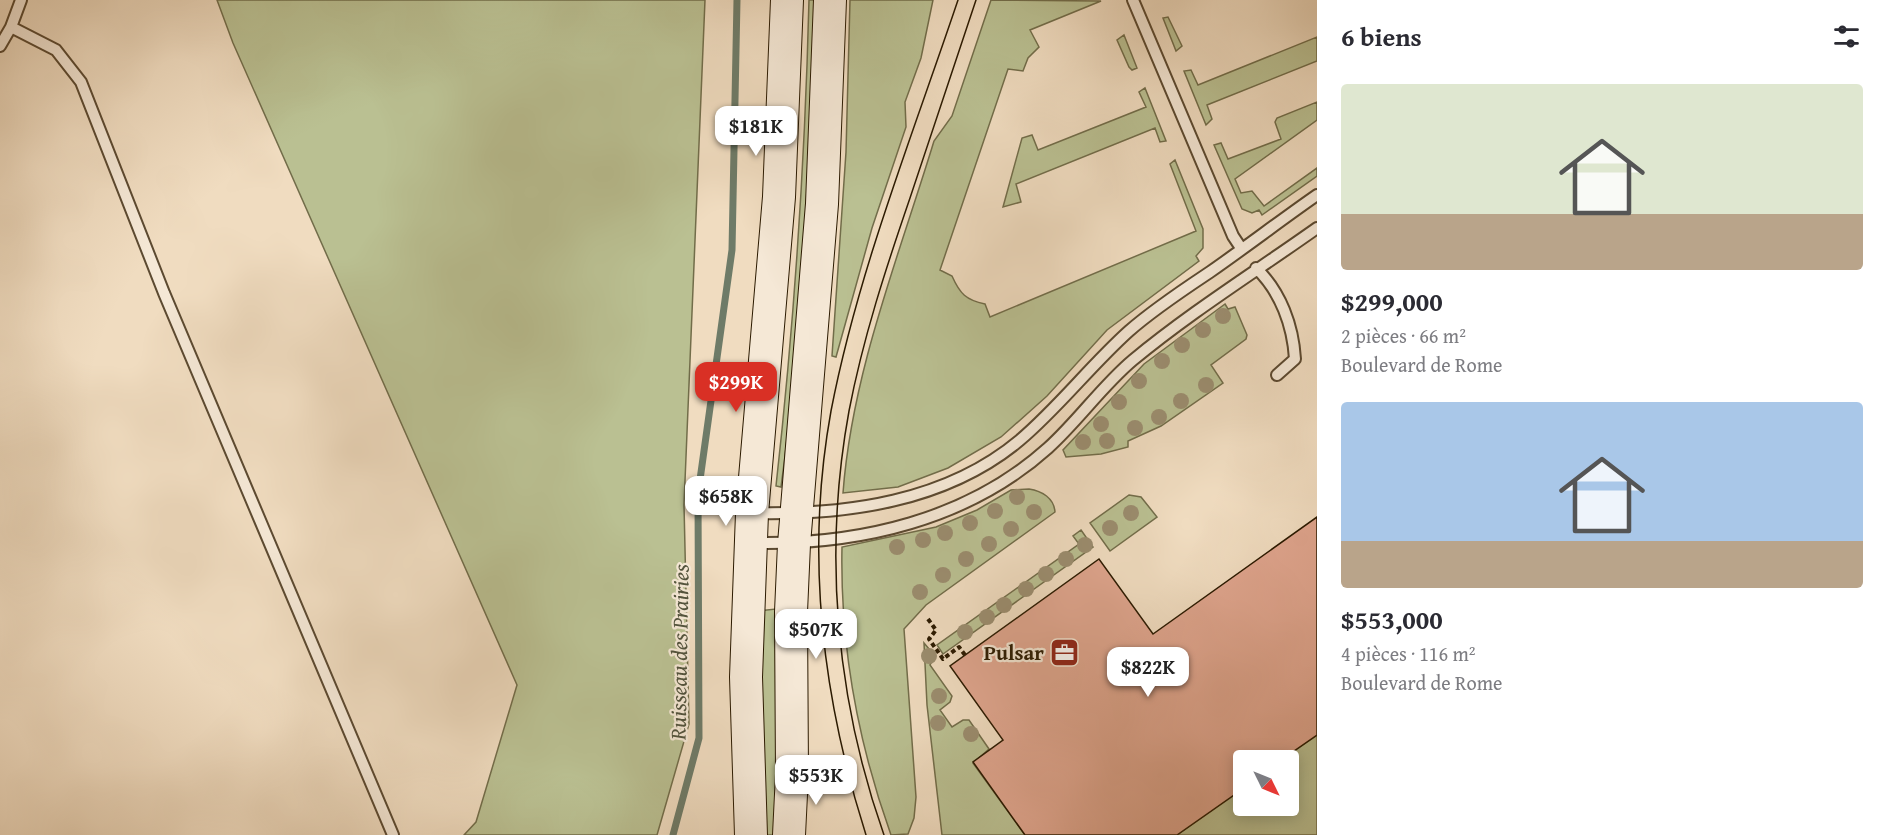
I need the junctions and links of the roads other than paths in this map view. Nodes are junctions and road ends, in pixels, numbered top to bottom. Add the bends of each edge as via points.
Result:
1 (21, 0) edge
2 (787, 0) edge
3 (830, 0) edge
4 (1133, 0) edge
5 (11, 27) junction
6 (0, 46) edge
7 (1317, 195) edge
8 (1317, 228) edge
9 (1241, 248) junction
10 (1256, 268) junction
11 (1277, 375) dead end
12 (751, 528) junction
13 (795, 529) junction
14 (393, 835) edge
15 (751, 835) edge
16 (789, 835) edge

1 - 5 lane
2 - 12 main road via 779,197
3 - 13 main road via 820,225
4 - 9 lane via 1191,143
5 - 6 lane
5 - 14 lane via 56,50 81,82 164,293
7 - 9 lane
8 - 10 lane
9 - 13 lane via 1131,330 1018,441 984,464 939,486
10 - 11 lane via 1269,280 1282,304 1293,338 1294,359
10 - 13 lane via 1131,362 1074,424 1018,474 924,520 864,535
12 - 13 lane
12 - 13 lane
12 - 15 main road via 746,677
13 - 16 main road

